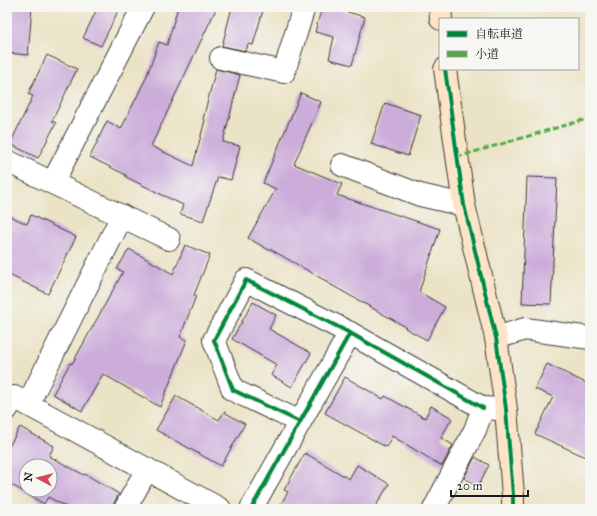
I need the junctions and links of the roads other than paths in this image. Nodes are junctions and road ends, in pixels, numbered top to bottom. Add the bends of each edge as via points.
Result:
1 (143, 7) edge
2 (304, 7) edge
3 (440, 7) edge
4 (441, 18) edge
5 (221, 58) dead end
6 (445, 70) edge
7 (7, 161) edge
8 (342, 165) dead end
9 (53, 182) junction
10 (464, 205) junction
11 (122, 216) junction
12 (170, 239) dead end
13 (350, 333) junction
14 (496, 338) junction
15 (590, 338) edge
16 (14, 401) edge
17 (483, 408) junction
18 (506, 409) junction
19 (300, 422) junction
20 (147, 469) junction
21 (125, 509) edge
22 (220, 509) edge
23 (250, 509) edge
24 (434, 509) edge
25 (513, 509) edge

1 - 9 street
2 - 5 street via 284,72
3 - 4 street
6 - 10 street
7 - 9 street
8 - 10 street via 420,195
9 - 11 street
10 - 14 street
11 - 12 street
11 - 16 street
13 - 17 street
13 - 19 street
13 - 19 street via 246,280 214,340 233,390
14 - 15 street via 525,329
14 - 18 street
16 - 20 street
17 - 18 street
17 - 24 street via 475,430
18 - 25 street
19 - 23 street
20 - 21 street
20 - 22 street

